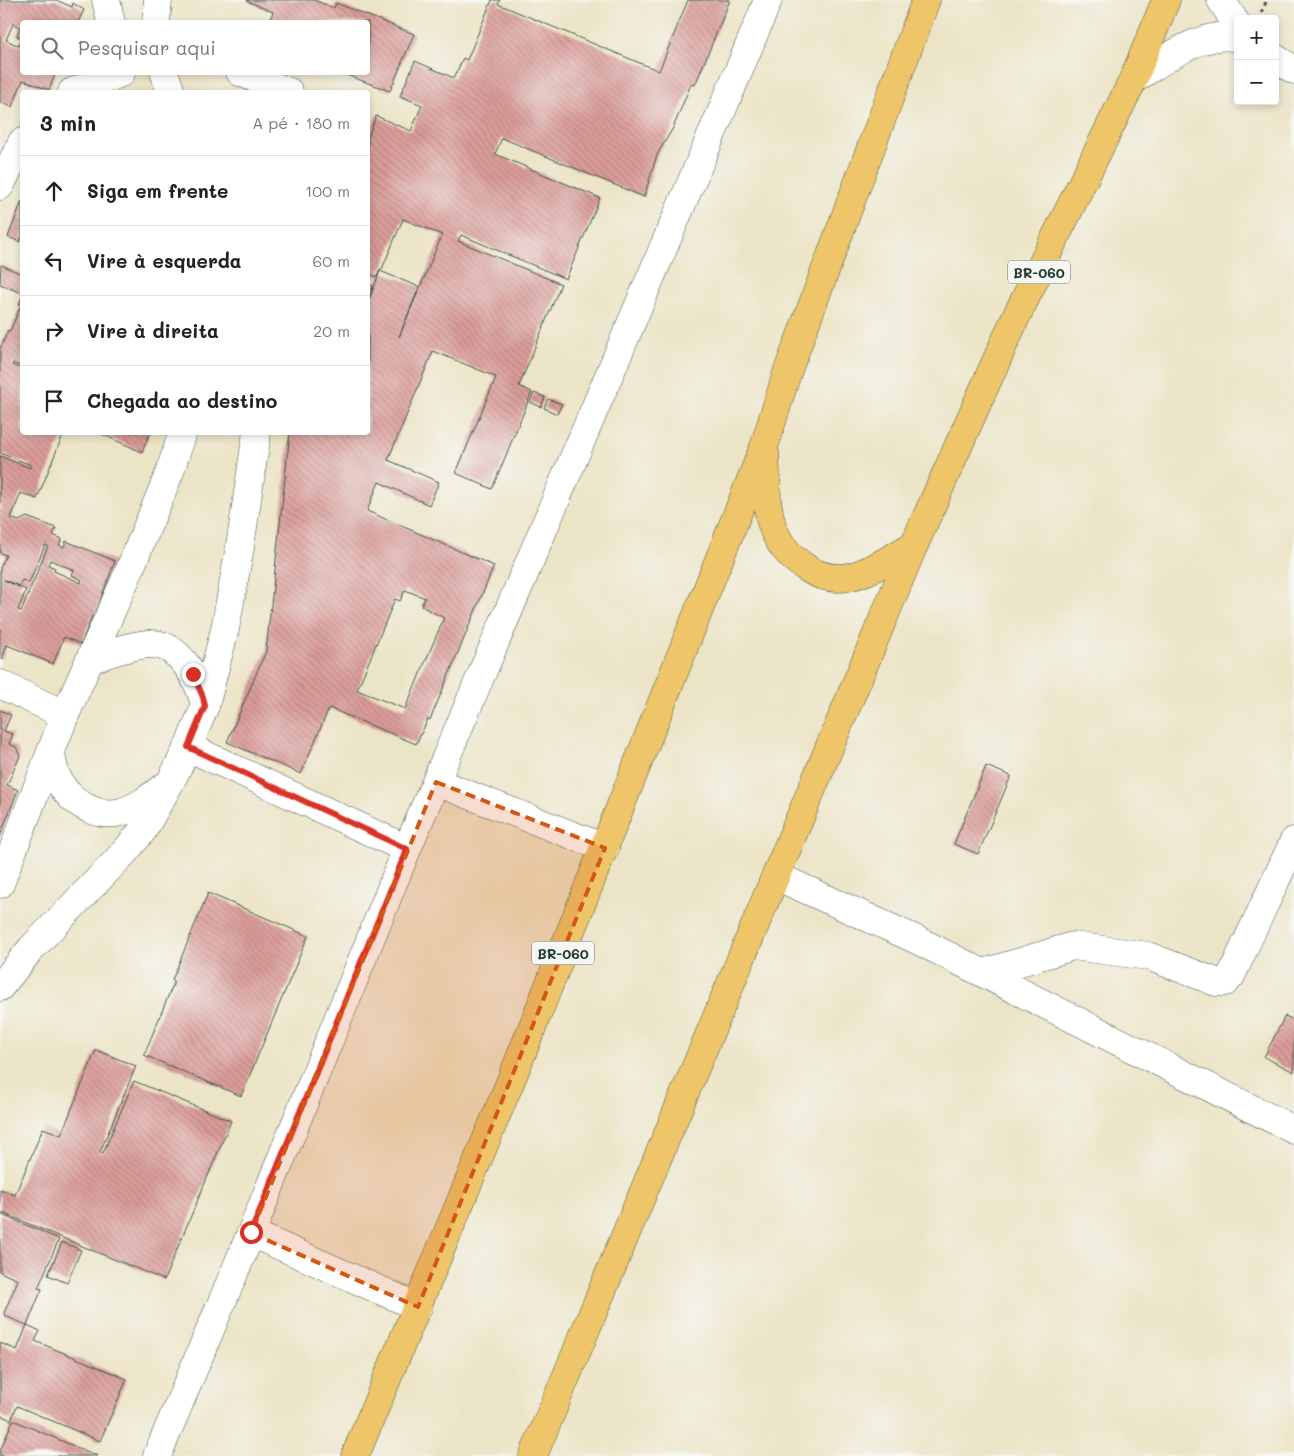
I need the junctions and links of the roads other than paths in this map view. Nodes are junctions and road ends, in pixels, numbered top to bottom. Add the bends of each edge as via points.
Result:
1 (106, 0) edge
2 (158, 0) edge
3 (768, 0) edge
4 (926, 0) edge
5 (1166, 0) edge
6 (1221, 0) edge
7 (111, 20) edge
8 (156, 20) edge
9 (1234, 20) edge
10 (1234, 37) edge
11 (1278, 60) edge
12 (1294, 70) edge
13 (116, 75) edge
14 (122, 75) edge
15 (165, 75) edge
16 (247, 75) edge
17 (1133, 80) junction
18 (77, 90) edge
19 (128, 90) edge
20 (170, 90) edge
21 (284, 90) edge
22 (20, 146) edge
23 (0, 186) edge
24 (182, 435) edge
25 (257, 435) edge
26 (764, 447) junction
27 (914, 545) junction
28 (91, 659) junction
29 (0, 684) edge
30 (205, 706) junction
31 (65, 715) junction
32 (188, 747) junction
33 (51, 752) junction
34 (171, 781) junction
35 (436, 782) junction
36 (1294, 841) edge
37 (605, 848) junction
38 (407, 849) junction
39 (776, 876) junction
40 (1, 878) edge
41 (984, 972) junction
42 (0, 987) edge
43 (1294, 1130) edge
44 (251, 1232) junction
45 (418, 1307) junction
46 (157, 1456) edge
47 (355, 1456) edge
48 (533, 1456) edge

1 - 7 street
2 - 8 street
3 - 35 street
4 - 26 highway, BR-060 via 787,373
5 - 17 highway, BR-060
6 - 9 street
10 - 17 street via 1208,38
11 - 12 street
13 - 18 street
14 - 19 street
15 - 20 street
16 - 21 street
17 - 27 highway, BR-060 via 1015,320
22 - 23 street
24 - 28 street
25 - 30 street via 227,620
26 - 27 highway via 769,521 786,552 813,572 827,578 849,577
26 - 37 highway, BR-060
27 - 39 highway, BR-060
28 - 30 street via 140,645 161,644 182,660 193,674
28 - 31 street
29 - 31 street
30 - 32 street
31 - 33 street
32 - 34 street
32 - 38 street
33 - 34 street via 55,774 65,790 87,808 104,813 121,813 150,798
33 - 40 street
34 - 42 street via 143,830 31,949
35 - 37 street
35 - 38 street
36 - 41 street via 1231,976 1225,982 1216,982 1148,956 1073,946
37 - 45 highway, BR-060
38 - 44 street
39 - 41 street
39 - 48 highway, BR-060
41 - 43 street
44 - 45 street
44 - 46 street
45 - 47 highway, BR-060

